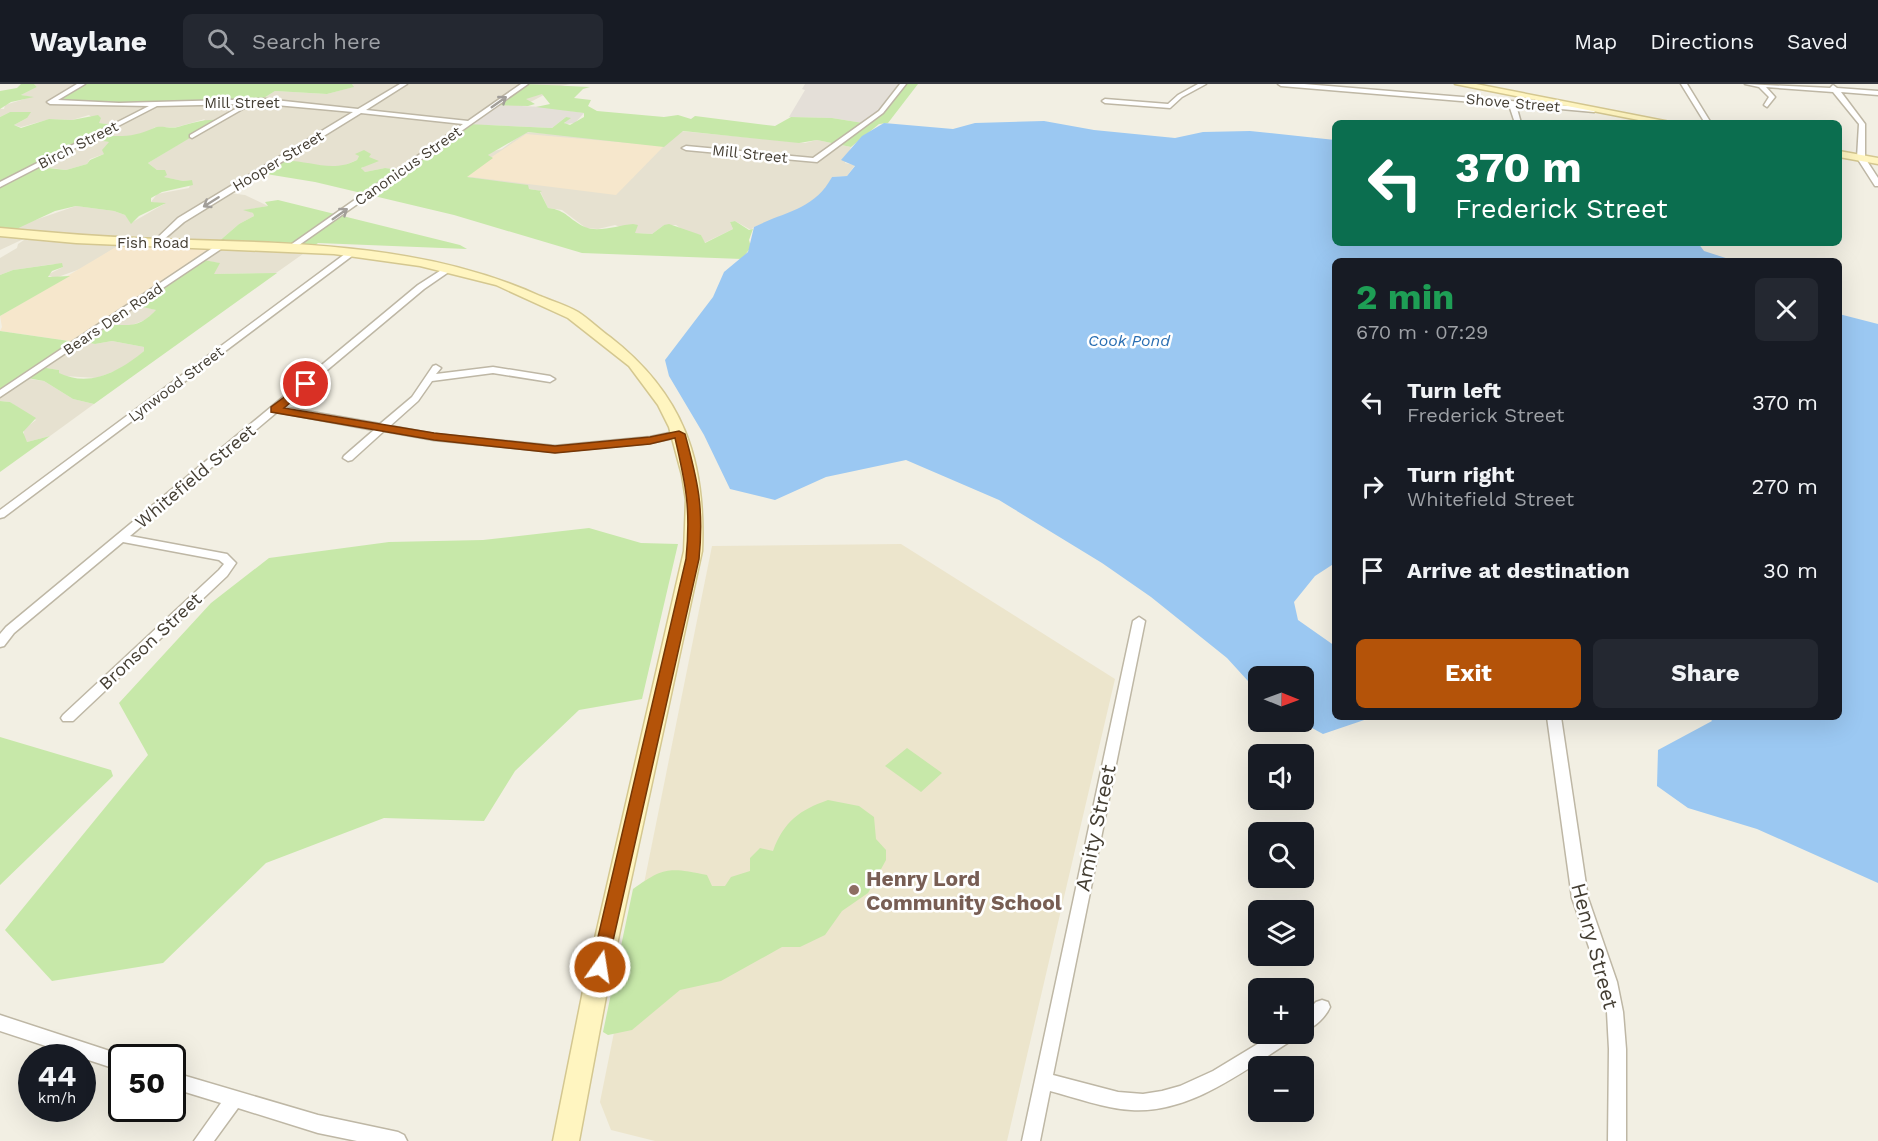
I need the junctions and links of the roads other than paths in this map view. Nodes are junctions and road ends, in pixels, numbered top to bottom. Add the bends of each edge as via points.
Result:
1 (81, 84) edge
2 (404, 84) edge
3 (525, 84) edge
4 (903, 84) edge
5 (1203, 84) edge
6 (1281, 84) edge
7 (1460, 84) edge
8 (1684, 84) edge
9 (1748, 84) edge
10 (1760, 84) edge
11 (1476, 86) edge
12 (1833, 87) edge
13 (1878, 93) edge
14 (1522, 100) junction
15 (254, 101) junction
16 (1105, 101) dead end
17 (1512, 103) junction
18 (155, 105) junction
19 (1767, 105) dead end
20 (359, 112) junction
21 (1517, 120) edge
22 (1651, 120) edge
23 (1706, 120) edge
24 (469, 123) junction
25 (192, 136) dead end
26 (686, 148) dead end
27 (1842, 155) edge
28 (1861, 158) junction
29 (1878, 161) edge
30 (1878, 184) edge
31 (0, 185) edge
32 (0, 232) edge
33 (226, 243) junction
34 (156, 244) junction
35 (292, 248) junction
36 (351, 253) junction
37 (449, 269) junction
38 (436, 368) dead end
39 (431, 378) junction
40 (550, 379) dead end
41 (0, 394) edge
42 (275, 409) junction
43 (383, 428) junction
44 (679, 434) junction
45 (348, 459) dead end
46 (0, 515) edge
47 (122, 537) junction
48 (1139, 621) dead end
49 (0, 643) edge
50 (68, 718) dead end
51 (1554, 720) edge
52 (1322, 1007) dead end
53 (1314, 1015) edge
54 (0, 1023) edge
55 (1271, 1044) edge
56 (108, 1058) edge
57 (1043, 1081) junction
58 (186, 1085) edge
59 (234, 1100) junction
60 (203, 1141) edge
61 (398, 1141) edge
62 (566, 1141) edge
63 (1031, 1141) edge
64 (1617, 1141) edge

1 - 18 street, Mill Street via 50,102
2 - 20 street, Hooper Street
24 -> 3 street, Canonicus Street
4 - 26 street, Mill Street via 881,112 814,160
5 - 16 street via 1170,106
6 - 17 street, Shove Street
7 - 11 main road
8 - 23 street
9 - 10 street
10 - 12 street
10 - 19 street via 1772,97
11 - 14 main road
12 - 13 street
12 - 28 street via 1864,128
14 - 17 street, Shove Street
14 - 22 main road
15 - 18 street, Mill Street
15 - 20 street, Mill Street
15 - 25 street
17 - 21 street
18 - 31 street, Birch Street
20 - 24 street, Mill Street
20 -> 34 street, Hooper Street via 181,220
35 -> 24 street, Canonicus Street
27 - 28 main road
28 - 29 main road
28 - 30 street
32 - 34 main road, Fish Road
33 - 34 main road, Fish Road
33 - 35 main road, Fish Road
33 - 41 street, Bears Den Road
35 - 36 main road, Fish Road
36 - 37 main road, Fish Road
36 - 46 street, Lynwood Street
37 - 42 street, Whitefield Street via 421,287
37 - 44 main road, Fish Road via 538,298 600,333 645,376 662,399
38 - 39 street
39 - 40 street via 493,370
39 - 43 street via 415,399
42 - 43 street
42 - 47 street, Whitefield Street
43 - 44 street via 555,449
43 - 45 street
44 - 62 main road, Fish Road via 694,491 692,559 596,986
47 - 49 street, Whitefield Street via 10,630
47 - 50 street, Bronson Street via 223,557 230,563
48 - 57 street, Amity Street
51 - 64 street, Henry Street via 1585,923 1612,993
52 - 53 street
54 - 56 street
55 - 57 street via 1196,1088 1158,1100 1130,1101
57 - 63 street, Amity Street
58 - 59 street
59 - 60 street
59 - 61 street

